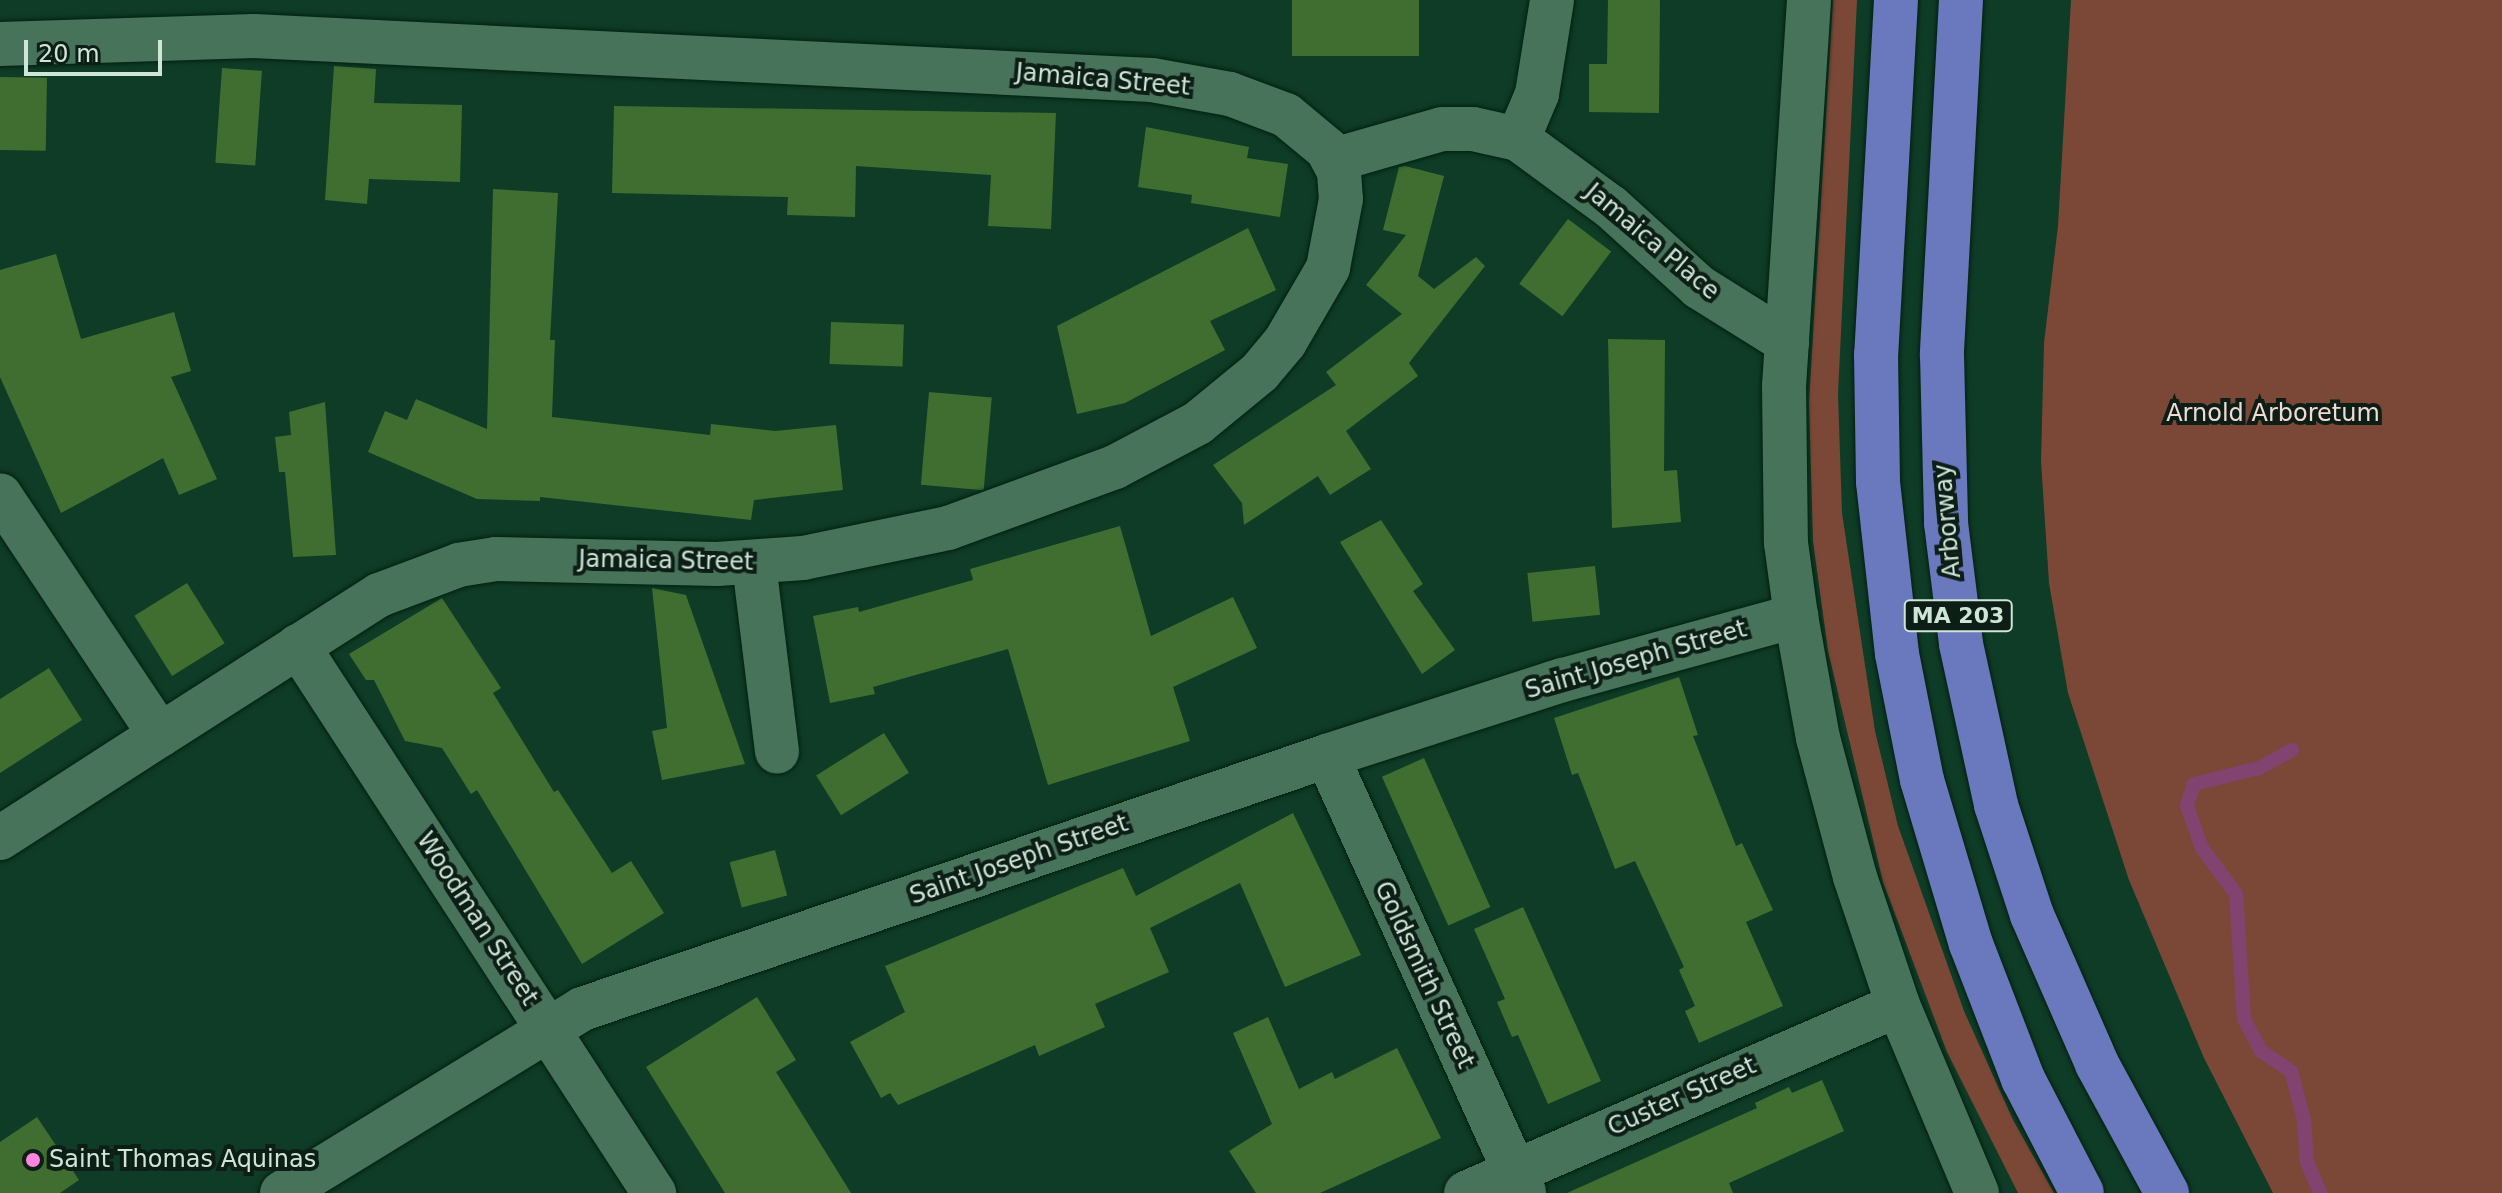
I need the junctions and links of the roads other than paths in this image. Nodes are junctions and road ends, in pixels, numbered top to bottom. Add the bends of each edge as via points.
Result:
1 (1552, 0) edge
2 (1809, 0) edge
3 (1896, 0) edge
4 (1961, 0) edge
5 (0, 44) edge
6 (1518, 139) junction
7 (1334, 160) junction
8 (1787, 342) junction
9 (0, 495) edge
10 (754, 564) junction
11 (1796, 616) junction
12 (298, 646) junction
13 (160, 735) junction
14 (777, 752) dead end
15 (1327, 756) junction
16 (0, 838) edge
17 (1898, 1005) junction
18 (548, 1028) junction
19 (1519, 1183) edge
20 (282, 1193) edge
21 (654, 1193) edge
22 (1466, 1193) edge
23 (1977, 1193) edge
24 (2082, 1193) edge
25 (2167, 1193) edge

1 - 6 street via 1537,94
2 - 8 street
3 - 24 highway, MA 203 via 1876,354 1878,482 1897,654 1922,780 1971,944 2023,1079
4 - 25 highway, Arborway / MA 203 via 1942,396 1946,523 1961,644 1996,805 2032,915 2097,1064
5 - 7 street, Jamaica Street via 254,36 1152,80 1259,102 1304,127
6 - 7 street, Jamaica Place via 1473,129 1442,129
6 - 8 street, Jamaica Place via 1589,189 1699,287
7 - 10 street, Jamaica Street via 1339,217 1328,268 1308,306 1260,372 1198,423 1115,467 992,514 872,546
8 - 11 street via 1786,543
9 - 13 street
10 - 12 street, Jamaica Street via 546,559 459,565 379,595
10 - 14 street
11 - 15 street, Saint Joseph Street via 1563,680
11 - 17 street via 1818,738 1851,863
12 - 13 street, Jamaica Street
12 - 18 street, Woodman Street
13 - 16 street, Jamaica Street
15 - 18 street, Saint Joseph Street via 582,1009
15 - 19 street, Goldsmith Street
17 - 19 street, Custer Street
17 - 23 street
18 - 20 street, Saint Joseph Street
18 - 21 street, Woodman Street
19 - 22 street, Custer Street

